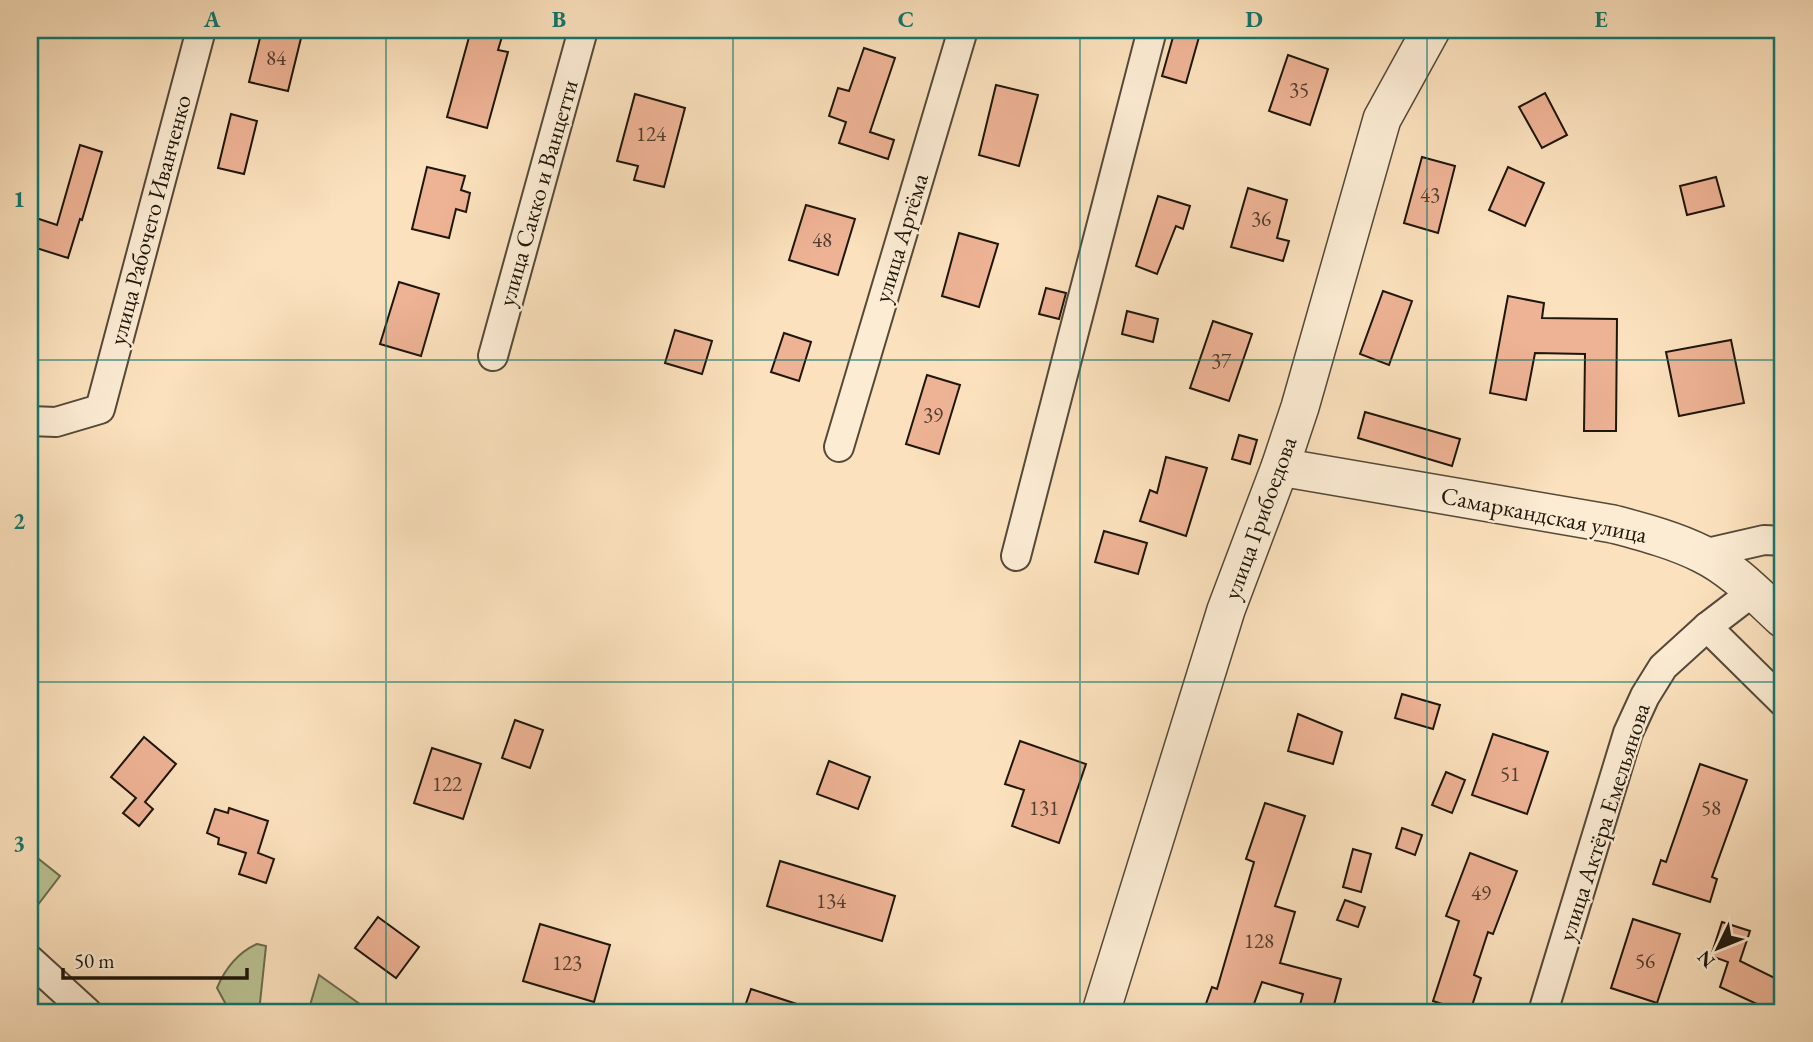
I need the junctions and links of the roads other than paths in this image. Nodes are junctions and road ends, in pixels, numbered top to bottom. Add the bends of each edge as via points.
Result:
1 (201, 30) edge
2 (583, 30) edge
3 (963, 30) edge
4 (1152, 30) edge
5 (1431, 30) edge
6 (493, 356) dead end
7 (30, 421) edge
8 (839, 447) dead end
9 (1280, 467) junction
10 (1783, 541) edge
11 (1703, 554) junction
12 (1016, 556) dead end
13 (1754, 591) junction
14 (1783, 619) edge
15 (1707, 626) junction
16 (1783, 702) edge
17 (30, 960) edge
18 (87, 1012) edge
19 (1101, 1012) edge
20 (1543, 1012) edge

1 - 7 street, улица Рабочего Иванченко via 100,410 56,422
2 - 6 street, улица Сакко и Ванцетти
3 - 8 street, улица Артёма
4 - 12 street
5 - 9 street, улица Грибоедова via 1382,119
9 - 11 street, Самаркандская улица via 1613,524
9 - 19 street, улица Грибоедова via 1226,610
10 - 11 street via 1764,540
11 - 13 street, Самаркандская улица
13 - 14 street, Самаркандская улица
13 - 15 street, улица Актёра Емельянова
15 - 16 street
15 - 20 street, улица Актёра Емельянова via 1663,667 1628,733
17 - 18 street

